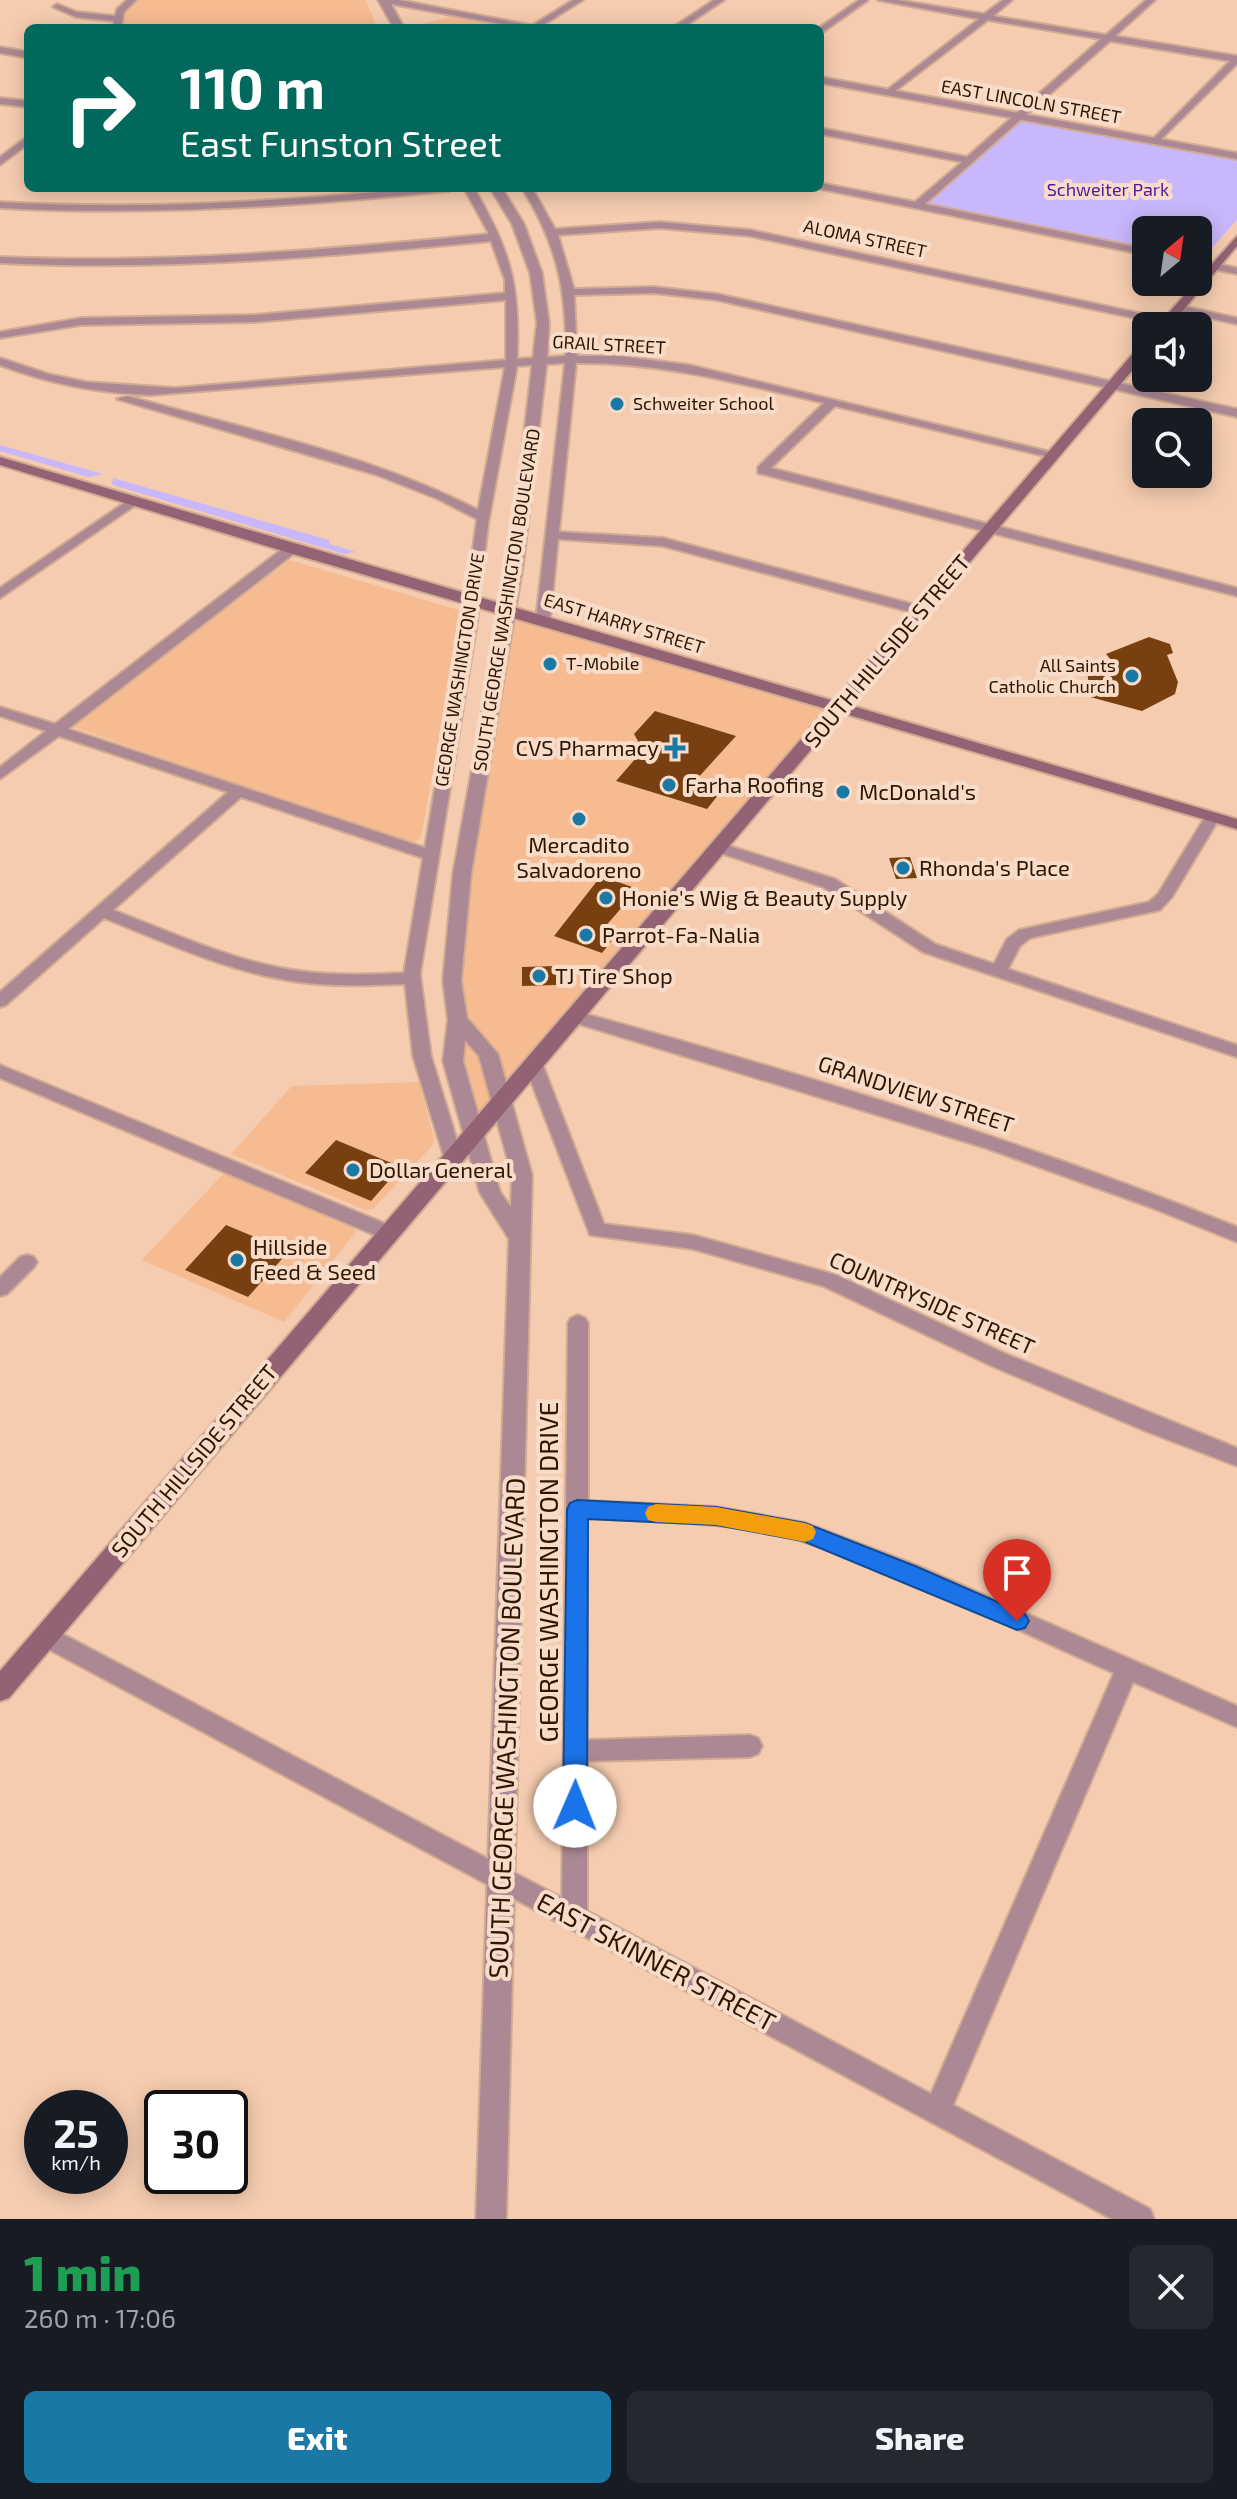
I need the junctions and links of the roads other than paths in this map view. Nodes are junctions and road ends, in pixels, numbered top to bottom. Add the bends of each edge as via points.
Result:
1 (132, 0) edge
2 (384, 0) edge
3 (406, 0) edge
4 (579, 0) edge
5 (720, 0) edge
6 (864, 0) edge
7 (882, 0) edge
8 (1008, 0) edge
9 (1151, 0) edge
10 (429, 2) edge
11 (57, 7) dead end
12 (438, 12) junction
13 (986, 17) junction
14 (118, 24) edge
15 (396, 24) edge
16 (400, 24) edge
17 (517, 24) edge
18 (524, 24) edge
19 (542, 24) edge
20 (682, 24) edge
21 (824, 28) edge
22 (1108, 38) junction
23 (0, 50) edge
24 (24, 54) edge
25 (1237, 59) edge
26 (824, 81) edge
27 (890, 92) junction
28 (0, 101) edge
29 (24, 104) edge
30 (1019, 116) junction
31 (824, 132) edge
32 (1156, 141) junction
33 (24, 142) edge
34 (5, 154) edge
35 (1237, 156) edge
36 (969, 160) junction
37 (0, 162) edge
38 (824, 187) edge
39 (400, 192) edge
40 (471, 192) edge
41 (498, 192) edge
42 (529, 192) edge
43 (0, 205) edge
44 (917, 206) junction
45 (551, 232) junction
46 (495, 237) junction
47 (1237, 239) edge
48 (1132, 249) edge
49 (0, 260) edge
50 (1214, 266) junction
51 (1237, 271) edge
52 (571, 292) junction
53 (511, 296) junction
54 (1178, 308) junction
55 (1175, 312) edge
56 (1132, 317) edge
57 (1237, 321) edge
58 (0, 335) edge
59 (541, 360) junction
60 (574, 360) junction
61 (0, 361) edge
62 (511, 362) junction
63 (1132, 362) edge
64 (0, 367) edge
65 (44, 379) junction
66 (1113, 384) junction
67 (175, 392) junction
68 (833, 401) junction
69 (166, 410) junction
70 (1237, 413) edge
71 (1053, 454) junction
72 (0, 461) edge
73 (134, 502) junction
74 (483, 517) junction
75 (989, 529) junction
76 (552, 535) junction
77 (291, 549) junction
78 (1237, 592) edge
79 (0, 594) edge
80 (472, 600) junction
81 (507, 610) junction
82 (922, 611) junction
83 (543, 620) junction
84 (840, 708) junction
85 (0, 711) edge
86 (57, 730) junction
87 (0, 774) edge
88 (238, 791) junction
89 (1212, 817) junction
90 (1237, 824) edge
91 (720, 848) junction
92 (430, 855) junction
93 (103, 912) junction
94 (998, 972) junction
95 (412, 978) junction
96 (0, 1001) edge
97 (575, 1017) junction
98 (458, 1020) junction
99 (1237, 1051) edge
100 (533, 1063) junction
101 (0, 1071) edge
102 (502, 1100) junction
103 (474, 1131) junction
104 (453, 1157) junction
105 (389, 1233) junction
106 (1237, 1235) edge
107 (520, 1238) junction
108 (27, 1262) dead end
109 (0, 1289) edge
110 (578, 1323) dead end
111 (1237, 1457) edge
112 (577, 1509) junction
113 (45, 1636) junction
114 (1127, 1669) junction
115 (0, 1690) edge
116 (1237, 1717) edge
117 (750, 1746) dead end
118 (576, 1751) junction
119 (502, 1880) junction
120 (574, 1918) junction
121 (937, 2112) junction
122 (491, 2219) edge
123 (1140, 2219) edge

1 - 14 street via 123,6
2 - 12 street
2 - 15 street
3 - 10 street
4 - 19 street
5 - 20 street
6 - 21 street
7 - 13 street
8 - 13 street
9 - 22 street
10 - 18 street
11 - 14 street
12 - 16 street via 408,14
12 - 17 street
13 - 22 street
13 - 27 street
22 - 25 street
22 - 30 street
23 - 24 street
25 - 32 street
26 - 27 street, EAST LINCOLN STREET
27 - 30 street, EAST LINCOLN STREET
28 - 29 street
30 - 32 street, EAST LINCOLN STREET
30 - 36 street
31 - 36 street
32 - 35 street, EAST LINCOLN STREET
33 - 34 street
34 - 37 street
36 - 44 street
38 - 44 street
39 - 43 street via 204,208
40 - 46 street, GEORGE WASHINGTON DRIVE
41 - 59 street, SOUTH GEORGE WASHINGTON BOULEVARD via 518,224 536,273 543,323
42 - 45 street
44 - 48 street
45 - 52 street
45 - 56 street, ALOMA STREET via 660,225 750,233
46 - 49 street via 299,256
46 - 53 street, GEORGE WASHINGTON DRIVE
47 - 50 main road
50 - 51 street
50 - 54 main road
52 - 60 street
52 - 66 street via 694,293
53 - 58 street via 219,320 72,322
53 - 62 street, GEORGE WASHINGTON DRIVE
54 - 55 main road
54 - 57 street
59 - 60 street, GRAIL STREET
59 - 62 street, GRAIL STREET
59 - 81 street, SOUTH GEORGE WASHINGTON BOULEVARD
60 - 68 street, GRAIL STREET via 618,359 689,368
60 - 76 street
61 - 65 street
62 - 67 street, GRAIL STREET
62 - 74 street, GEORGE WASHINGTON DRIVE
63 - 66 main road, SOUTH HILLSIDE STREET
64 - 65 street
65 - 67 street, GRAIL STREET
65 - 69 street
66 - 70 street
66 - 71 main road, SOUTH HILLSIDE STREET
67 - 69 street
68 - 71 street, GRAIL STREET
68 - 75 street via 762,470
69 - 74 street via 381,472
71 - 75 main road, SOUTH HILLSIDE STREET
72 - 73 main road, EAST HARRY STREET
73 - 77 main road, EAST HARRY STREET
73 - 79 street
74 - 80 street, GEORGE WASHINGTON DRIVE
75 - 78 street
75 - 82 main road, SOUTH HILLSIDE STREET
76 - 82 street via 663,542
76 - 83 street
77 - 80 main road, EAST HARRY STREET
77 - 86 street
80 - 81 main road, EAST HARRY STREET
80 - 92 street, GEORGE WASHINGTON DRIVE
81 - 83 main road, EAST HARRY STREET
81 - 98 street, SOUTH GEORGE WASHINGTON BOULEVARD via 462,874 452,981
82 - 84 main road, SOUTH HILLSIDE STREET
83 - 84 main road, EAST HARRY STREET
84 - 89 main road, EAST HARRY STREET
84 - 91 main road, SOUTH HILLSIDE STREET
85 - 86 street
86 - 87 street
86 - 88 street
88 - 92 street
88 - 93 street
89 - 90 main road, EAST HARRY STREET
89 - 94 street via 1154,906 1025,934 1013,943
91 - 94 street via 829,883 929,948
91 - 97 main road, SOUTH HILLSIDE STREET
92 - 95 street, GEORGE WASHINGTON DRIVE
93 - 95 street via 283,974 360,981
93 - 96 street
94 - 99 street
95 - 104 street, GEORGE WASHINGTON DRIVE via 422,1056
97 - 100 main road, SOUTH HILLSIDE STREET
97 - 106 street, GRANDVIEW STREET via 963,1133
98 - 102 street, SOUTH GEORGE WASHINGTON BOULEVARD via 488,1054
98 - 103 street, SOUTH GEORGE WASHINGTON BOULEVARD via 453,1061
100 - 102 main road, SOUTH HILLSIDE STREET
100 - 111 street, COUNTRYSIDE STREET via 597,1230 693,1242 829,1280 999,1360
101 - 105 street
102 - 103 main road, SOUTH HILLSIDE STREET
102 - 107 street, SOUTH GEORGE WASHINGTON BOULEVARD via 522,1175
103 - 104 main road, SOUTH HILLSIDE STREET
103 - 107 street, SOUTH GEORGE WASHINGTON BOULEVARD via 490,1193
104 - 105 main road, SOUTH HILLSIDE STREET
105 - 113 main road, SOUTH HILLSIDE STREET
107 - 119 street, SOUTH GEORGE WASHINGTON BOULEVARD
108 - 109 street
110 - 112 street, GEORGE WASHINGTON DRIVE
112 - 114 street via 716,1516 805,1532
112 - 118 street, GEORGE WASHINGTON DRIVE
113 - 115 main road, SOUTH HILLSIDE STREET
113 - 119 street, EAST SKINNER STREET
114 - 116 street
114 - 121 street
117 - 118 street
118 - 120 street, GEORGE WASHINGTON DRIVE
119 - 120 street, EAST SKINNER STREET
119 - 122 street, SOUTH GEORGE WASHINGTON BOULEVARD
120 - 121 street, EAST SKINNER STREET
121 - 123 street, EAST SKINNER STREET

